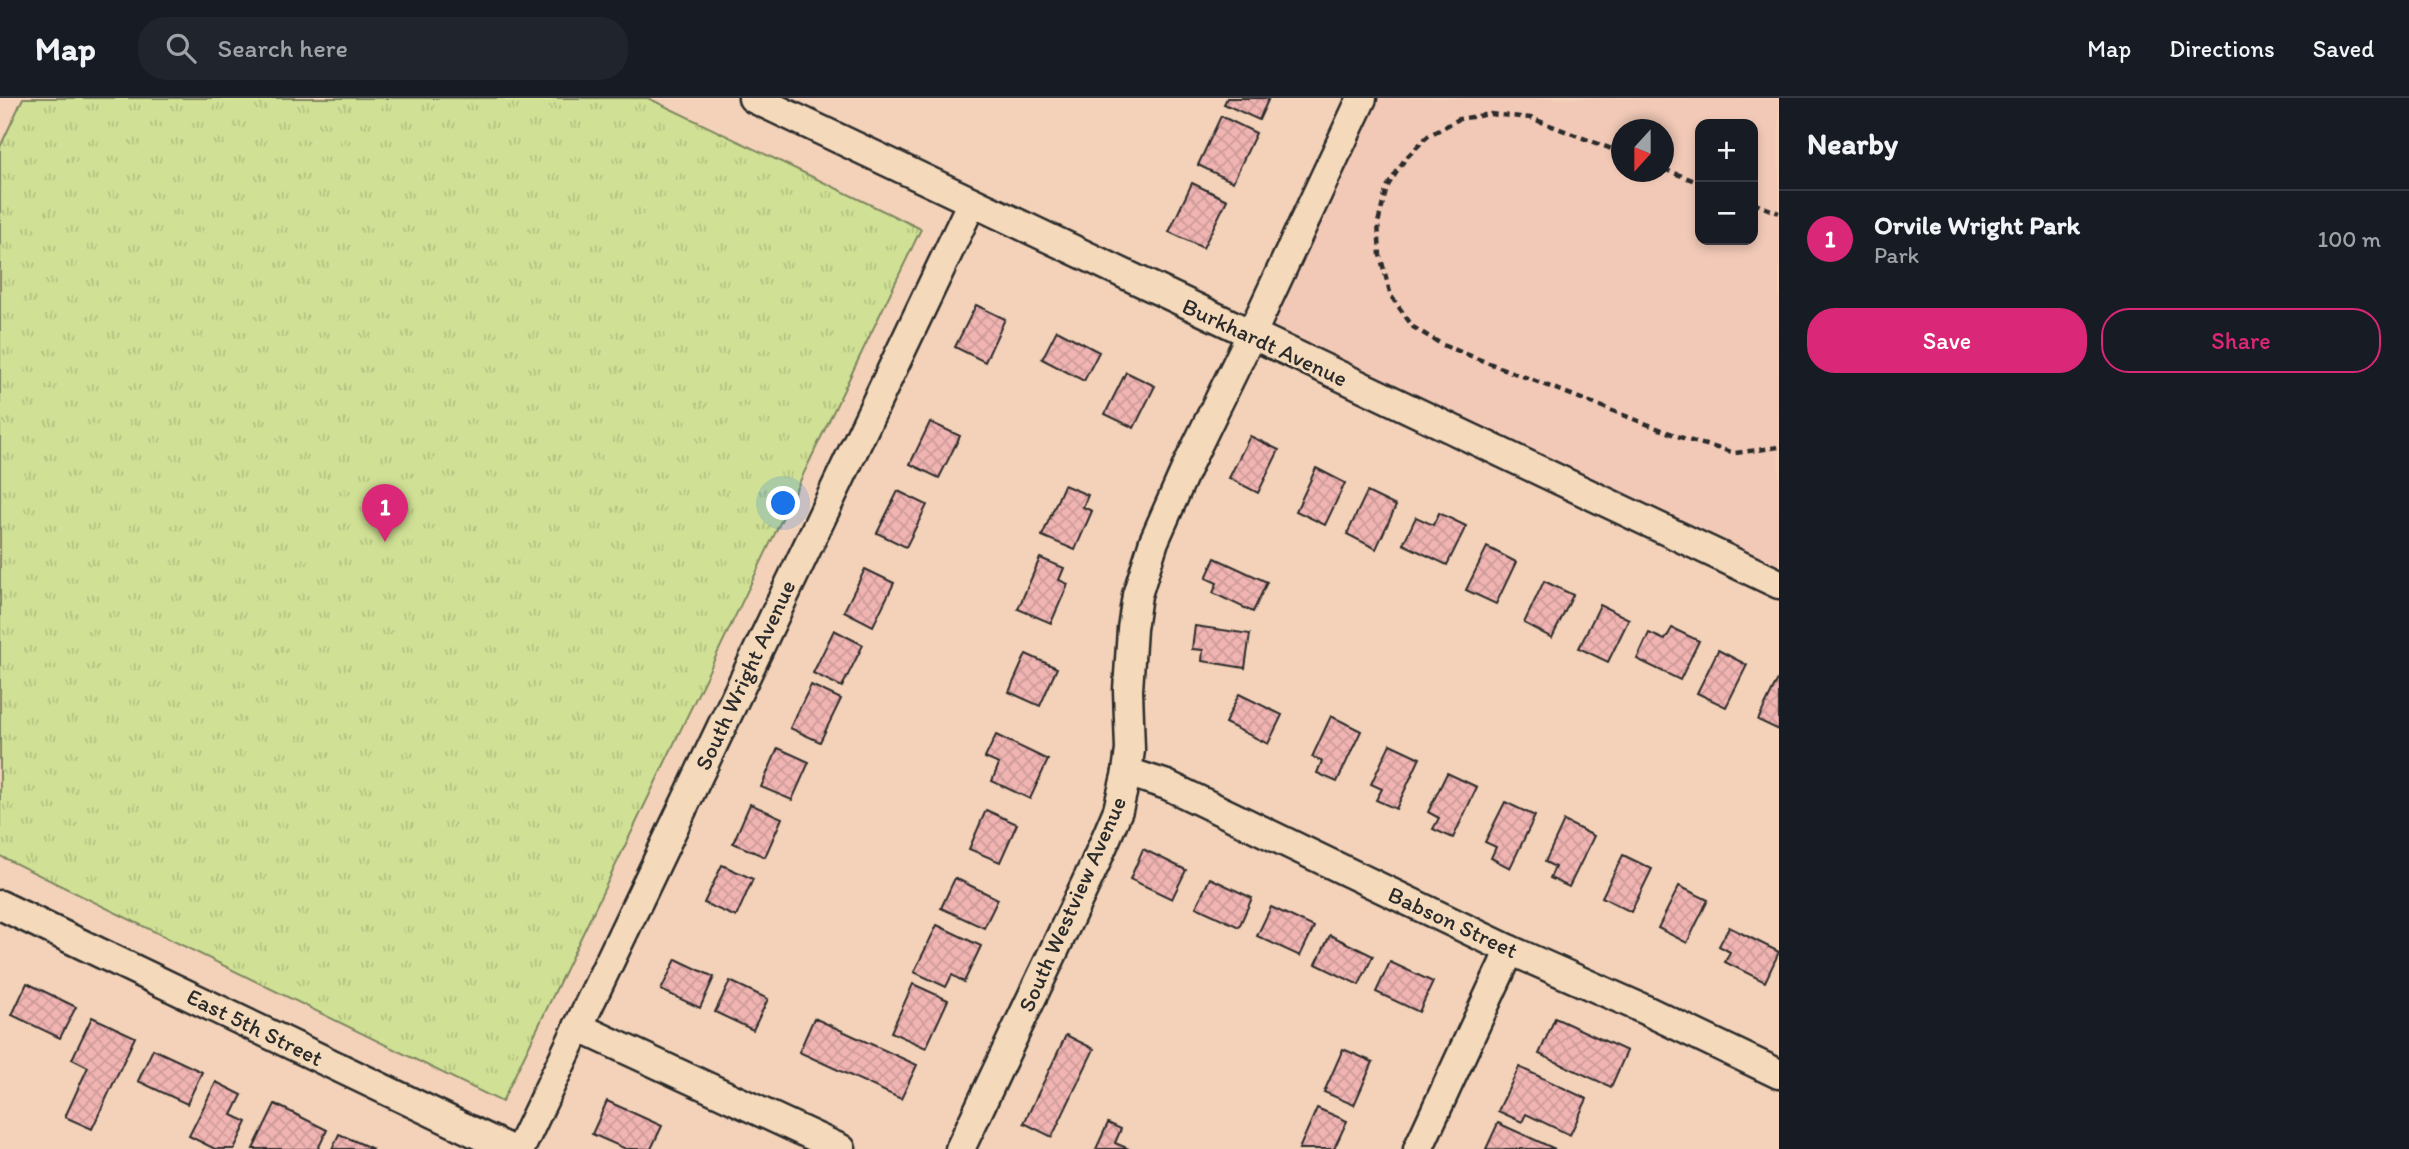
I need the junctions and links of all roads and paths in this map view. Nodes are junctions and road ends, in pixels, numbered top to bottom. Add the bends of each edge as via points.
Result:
1 (753, 98) edge
2 (1362, 98) edge
3 (1611, 149) edge
4 (1674, 173) edge
5 (1697, 182) edge
6 (972, 202) junction
7 (1758, 205) edge
8 (1779, 214) edge
9 (1251, 335) junction
10 (1779, 447) edge
11 (1779, 584) edge
12 (1127, 772) junction
13 (0, 905) edge
14 (1510, 950) junction
15 (578, 1027) junction
16 (1779, 1074) edge
17 (509, 1149) edge
18 (520, 1149) edge
19 (841, 1149) edge
20 (960, 1149) edge
21 (1418, 1149) edge

1 - 6 street, Burkhardt Avenue
2 - 9 street
3 - 10 path via 1531,118 1490,114 1460,119 1428,136 1405,159 1387,187 1378,223 1380,255 1391,296 1413,327 1486,362 1688,440 1735,453
4 - 5 path
6 - 9 street, Burkhardt Avenue
6 - 15 street, South Wright Avenue
7 - 8 path
9 - 11 street, Burkhardt Avenue
9 - 12 street, South Westview Avenue via 1159,530 1138,595 1128,690
12 - 14 street, Babson Street via 1167,785
12 - 20 street, South Westview Avenue via 1118,810 1095,864
13 - 17 street, East 5th Street
14 - 16 street, Babson Street
14 - 21 street
15 - 18 street, South Wright Avenue
15 - 19 street

